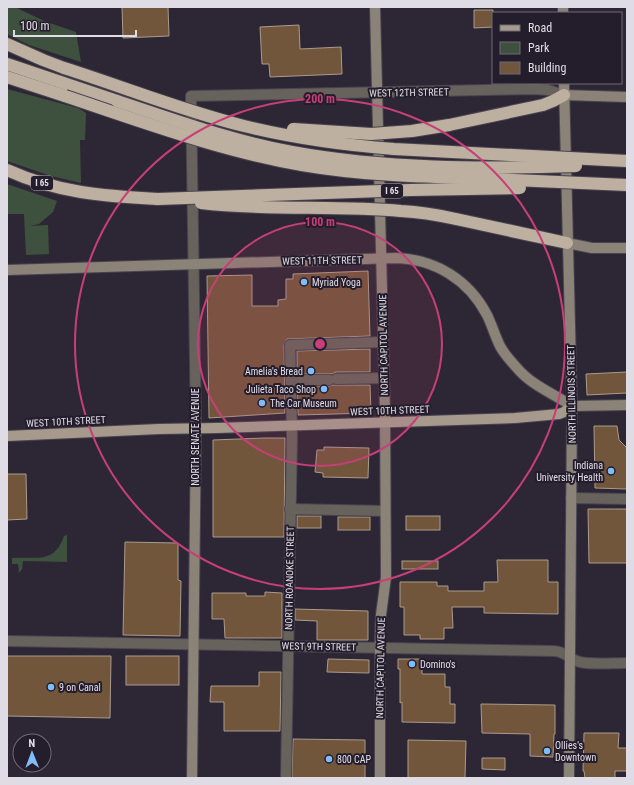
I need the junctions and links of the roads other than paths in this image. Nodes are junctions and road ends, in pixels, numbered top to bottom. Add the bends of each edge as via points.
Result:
1 (375, 7) edge
2 (7, 44) edge
3 (7, 64) edge
4 (7, 77) edge
5 (564, 89) edge
6 (377, 92) junction
7 (191, 96) joint
8 (627, 97) edge
9 (244, 126) junction
10 (627, 161) edge
11 (627, 165) edge
12 (7, 170) edge
13 (627, 186) edge
14 (158, 199) junction
15 (567, 243) junction
16 (627, 248) edge
17 (382, 258) junction
18 (193, 264) junction
19 (7, 270) edge
20 (383, 342) junction
21 (384, 378) junction
22 (291, 380) junction
23 (627, 405) edge
24 (572, 406) junction
25 (385, 422) junction
26 (292, 426) junction
27 (196, 428) junction
28 (7, 436) edge
29 (571, 498) junction
30 (627, 499) edge
31 (290, 509) junction
32 (385, 511) junction
33 (7, 641) edge
34 (193, 644) junction
35 (288, 646) junction
36 (380, 648) junction
37 (570, 658) junction
38 (627, 663) edge
39 (192, 778) edge
40 (286, 778) edge
41 (380, 778) edge
42 (569, 778) edge

1 - 6 main road, NORTH CAPITOL AVENUE
2 - 9 highway, bridge via 64,68
3 - 11 highway, bridge via 225,136 336,159 390,165 463,167
4 - 13 highway, bridge via 209,143 327,169 411,177
5 - 6 street, WEST 12TH STREET
5 - 8 main road, WEST 12TH STREET
5 - 9 highway, bridge via 545,104 412,131 371,134
5 - 15 main road, NORTH ILLINOIS STREET
6 - 7 street, WEST 12TH STREET
6 - 17 main road, NORTH CAPITOL AVENUE
7 - 18 street, NORTH SENATE AVENUE
9 - 10 highway, bridge via 302,138 367,147
12 - 14 highway, I 65 via 78,192 109,197
13 - 14 highway, I 65, bridge via 432,189
14 - 15 highway, bridge via 218,205 420,213
15 - 16 main road via 592,248
15 - 24 main road, NORTH ILLINOIS STREET
17 - 18 main road, WEST 11TH STREET
17 - 20 main road, NORTH CAPITOL AVENUE
17 - 24 main road, WEST 11TH STREET via 421,261 456,278 484,308 500,346 518,370 532,382
18 - 19 main road, WEST 11TH STREET
18 - 27 street, NORTH SENATE AVENUE
20 - 21 main road, NORTH CAPITOL AVENUE
20 - 22 street, NORTH ROANOKE STREET via 290,345
21 - 22 street
21 - 25 main road, NORTH CAPITOL AVENUE
22 - 26 street, NORTH ROANOKE STREET
23 - 24 main road, WEST 10TH STREET
24 - 25 main road, WEST 10TH STREET via 562,413 535,417
24 - 29 main road, NORTH ILLINOIS STREET
25 - 26 main road, WEST 10TH STREET
25 - 32 main road, NORTH CAPITOL AVENUE
26 - 27 main road, WEST 10TH STREET
26 - 31 street, NORTH ROANOKE STREET
27 - 28 main road, WEST 10TH STREET
27 - 34 main road, NORTH SENATE AVENUE
29 - 30 street
29 - 37 main road, NORTH ILLINOIS STREET
31 - 32 street
31 - 35 street, NORTH ROANOKE STREET
32 - 36 main road, NORTH CAPITOL AVENUE via 386,577
33 - 34 street, WEST 9TH STREET
34 - 35 street, WEST 9TH STREET
34 - 39 main road, NORTH SENATE AVENUE
35 - 36 street, WEST 9TH STREET
35 - 40 street, NORTH ROANOKE STREET
36 - 37 street, WEST 9TH STREET via 558,651
36 - 41 main road, NORTH CAPITOL AVENUE
37 - 38 street, WEST 9TH STREET via 583,662
37 - 42 main road, NORTH ILLINOIS STREET

